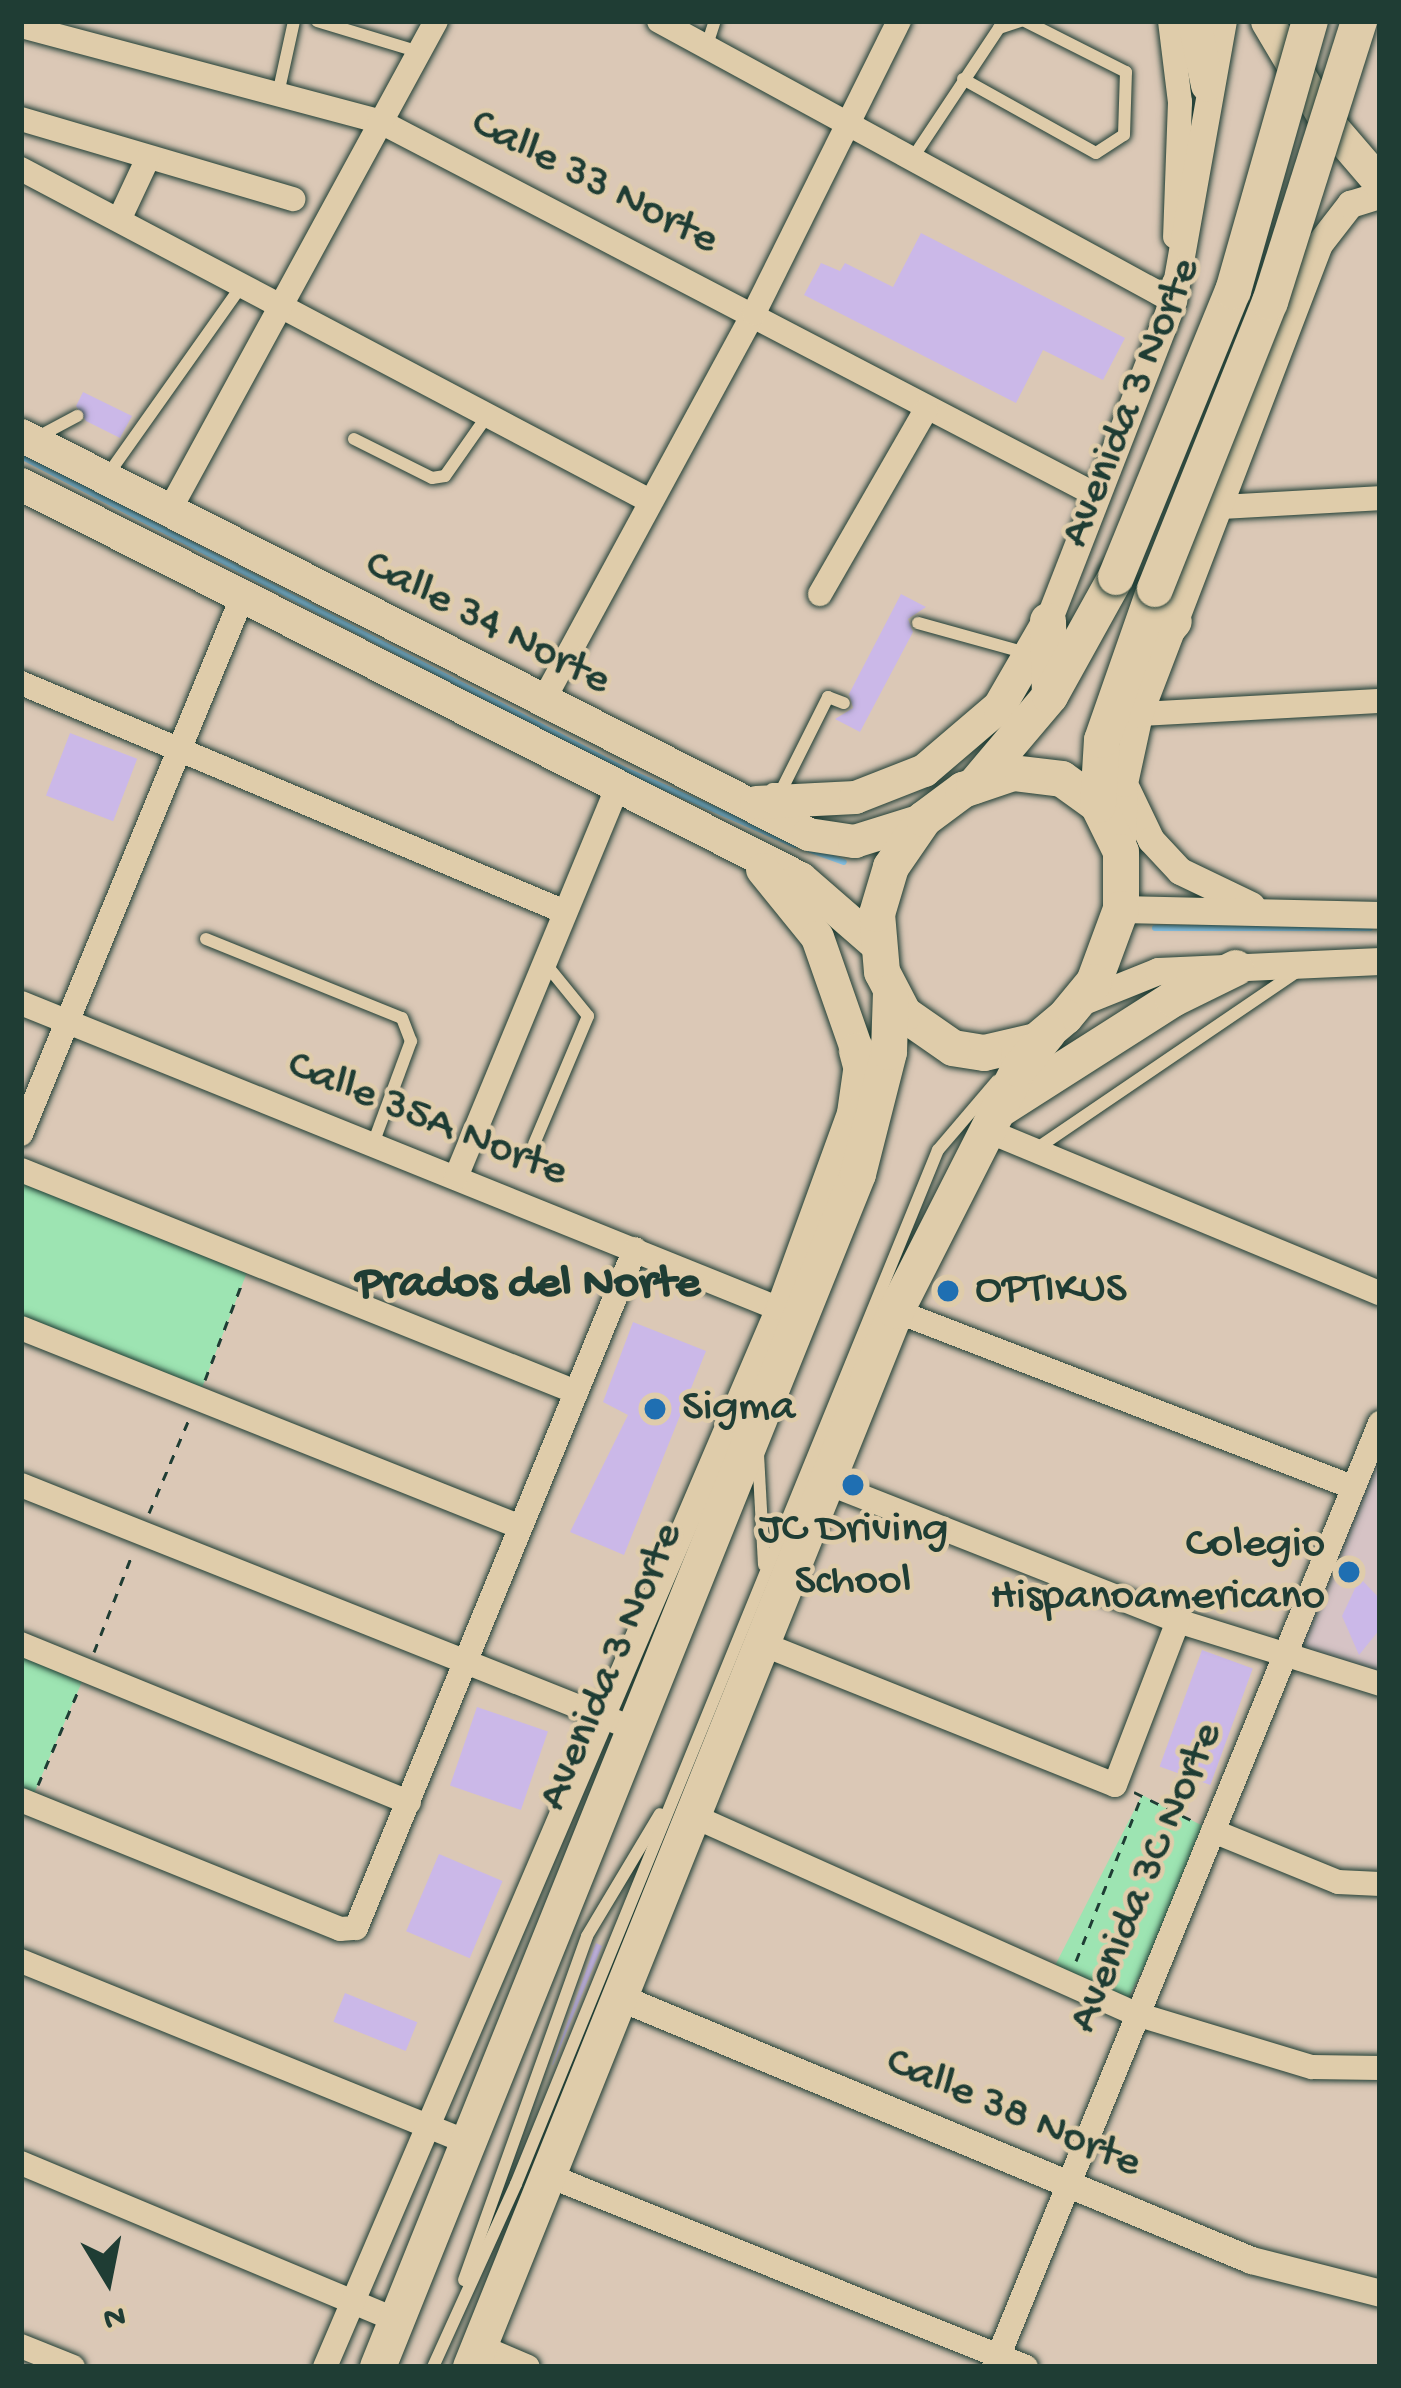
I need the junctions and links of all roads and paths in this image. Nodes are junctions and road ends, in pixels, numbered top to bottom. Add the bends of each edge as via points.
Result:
1 (294, 21) edge
2 (317, 21) edge
3 (436, 21) edge
4 (659, 21) edge
5 (899, 21) edge
6 (1023, 21) edge
7 (1170, 21) edge
8 (1194, 21) edge
9 (1223, 21) edge
10 (1267, 21) edge
11 (1300, 21) edge
12 (1310, 21) edge
13 (1359, 21) edge
14 (21, 26) edge
15 (711, 33) edge
16 (419, 52) junction
17 (963, 79) junction
18 (1207, 85) junction
19 (278, 94) junction
20 (21, 119) edge
21 (379, 121) junction
22 (846, 123) junction
23 (148, 158) junction
24 (912, 159) junction
25 (21, 169) edge
26 (1375, 183) edge
27 (293, 199) dead end
28 (119, 220) junction
29 (242, 285) junction
30 (1173, 301) junction
31 (283, 307) junction
32 (754, 313) junction
33 (926, 410) junction
34 (487, 415) junction
35 (77, 416) dead end
36 (26, 438) edge
37 (354, 439) dead end
38 (105, 479) junction
39 (21, 484) edge
40 (1096, 495) junction
41 (1380, 498) edge
42 (650, 501) junction
43 (1220, 507) junction
44 (168, 513) junction
45 (820, 594) dead end
46 (241, 600) junction
47 (1048, 621) junction
48 (1174, 621) joint
49 (918, 623) dead end
50 (1033, 655) junction
51 (21, 682) edge
52 (1050, 696) junction
53 (1131, 698) junction
54 (1380, 700) edge
55 (542, 703) junction
56 (844, 704) dead end
57 (176, 747) junction
58 (973, 787) junction
59 (617, 788) junction
60 (1111, 794) junction
61 (723, 795) junction
62 (924, 819) junction
63 (733, 844) junction
64 (1121, 909) junction
65 (566, 912) junction
66 (1380, 915) edge
67 (1283, 916) junction
68 (206, 939) dead end
69 (876, 944) junction
70 (1380, 961) edge
71 (544, 963) junction
72 (1308, 963) junction
73 (1236, 968) junction
74 (891, 992) junction
75 (21, 1003) edge
76 (1078, 1004) junction
77 (66, 1019) junction
78 (1042, 1037) junction
79 (857, 1051) junction
80 (875, 1119) junction
81 (993, 1120) junction
82 (21, 1134) edge
83 (373, 1144) junction
84 (534, 1144) dead end
85 (1032, 1152) junction
86 (21, 1170) edge
87 (456, 1178) junction
88 (635, 1249) junction
89 (250, 1262) junction
90 (1380, 1293) edge
91 (896, 1311) junction
92 (789, 1313) junction
93 (21, 1328) edge
94 (576, 1392) junction
95 (196, 1403) junction
96 (1380, 1423) edge
97 (757, 1441) junction
98 (825, 1483) junction
99 (21, 1485) edge
100 (1353, 1486) junction
101 (518, 1526) junction
102 (763, 1576) junction
103 (1178, 1621) junction
104 (760, 1643) junction
105 (21, 1644) edge
106 (1284, 1658) junction
107 (463, 1661) junction
108 (87, 1670) junction
109 (1380, 1684) edge
110 (598, 1714) junction
111 (637, 1730) junction
112 (25, 1801) edge
113 (409, 1802) junction
114 (683, 1804) junction
115 (1213, 1831) junction
116 (1380, 1884) edge
117 (21, 1961) edge
118 (1068, 1982) junction
119 (619, 1997) junction
120 (1136, 2014) junction
121 (1380, 2068) edge
122 (429, 2121) junction
123 (467, 2142) junction
124 (21, 2163) edge
125 (547, 2175) junction
126 (1066, 2180) junction
127 (1380, 2293) edge
128 (352, 2302) junction
129 (396, 2320) junction
130 (21, 2346) edge
131 (465, 2349) edge
132 (996, 2361) edge
133 (73, 2367) edge
134 (325, 2367) edge
135 (377, 2367) edge
136 (433, 2367) edge
137 (528, 2367) edge
138 (1026, 2367) edge

1 - 19 lane
2 - 16 lane
3 - 16 street
4 - 15 street
5 - 22 street
6 - 17 lane via 999,28
6 - 17 lane via 1126,72 1124,135 1096,152
7 - 30 street via 1180,102
8 - 18 main road
9 - 18 street, Avenida 3 Norte
10 - 26 main road
11 - 26 main road
12 - 52 main road, Avenida 3 Norte, bridge via 1233,291 1116,577
13 - 53 main road, Avenida 3 Norte, bridge via 1270,302 1155,589
14 - 19 street, Calle 33 Norte
15 - 22 street
16 - 21 street
17 - 24 lane
18 - 30 street, Avenida 3 Norte
19 - 21 street, Calle 33 Norte
20 - 23 street
21 - 31 street
21 - 32 street, Calle 33 Norte
22 - 24 street
22 - 32 street
23 - 27 street
23 - 28 street
24 - 30 street
25 - 28 street
26 - 43 street via 1319,244
28 - 29 street
29 - 31 street
29 - 38 lane via 133,427
30 - 40 street, Avenida 3 Norte
31 - 34 street
31 - 44 street
32 - 33 street, Calle 33 Norte
32 - 42 street
33 - 40 street, Calle 33 Norte
33 - 45 street
34 - 37 lane via 445,476 432,478
34 - 42 street
35 - 36 lane
36 - 38 main road, Calle 34 Norte
38 - 44 main road, Calle 34 Norte
39 - 46 main road, Calle 34 Norte
40 - 47 street, Avenida 3 Norte
41 - 43 street
42 - 55 street
43 - 48 street
44 - 55 main road, Calle 34 Norte
46 - 57 street
46 - 59 main road, Calle 34 Norte
47 - 50 main road
47 - 52 main road
48 - 53 main road
49 - 50 lane
50 - 61 main road via 982,726 908,778 820,804
51 - 57 street
52 - 58 main road, Avenida 3 Norte
53 - 54 street
53 - 60 main road, Avenida 3 Norte via 1102,740
55 - 61 main road, Calle 34 Norte
56 - 61 lane via 827,697 782,789
57 - 65 street
57 - 77 street
58 - 60 main road via 1041,773
58 - 62 main road
59 - 63 main road, Calle 34 Norte
59 - 65 street
60 - 64 main road
60 - 67 street via 1180,871 1215,894
61 - 62 main road, Calle 34 Norte via 808,834 854,842
62 - 69 main road via 890,867
63 - 69 main road, Calle 34 Norte via 837,902
63 - 79 main road via 771,877 817,937
64 - 67 street
64 - 76 main road via 1111,949
65 - 71 street
66 - 67 street
68 - 83 lane via 402,1018 411,1041
69 - 74 main road
70 - 72 street
71 - 84 lane via 588,1016
71 - 87 street
72 - 73 street
72 - 85 lane
73 - 76 street via 1158,971
73 - 81 main road via 1173,998
74 - 78 main road via 923,1033 953,1048 984,1053
74 - 80 main road, Avenida 3 Norte
75 - 77 street, Calle 35A Norte
76 - 78 main road
77 - 82 street
77 - 83 street, Calle 35A Norte
78 - 81 main road
78 - 102 lane via 938,1150
79 - 80 main road
79 - 92 street, Avenida 3 Norte via 849,1113
80 - 92 main road, Avenida 3 Norte
81 - 85 street
81 - 91 main road
83 - 87 street, Calle 35A Norte
85 - 90 street
86 - 89 street
87 - 88 street, Calle 35A Norte
88 - 92 street, Calle 35A Norte
88 - 94 street
89 - 94 street
89 - 95 path
91 - 98 main road
91 - 100 street
92 - 97 main road, Avenida 3 Norte
92 - 110 street, Avenida 3 Norte
93 - 95 street
94 - 101 street
95 - 101 street
96 - 100 street, Avenida 3C Norte
97 - 102 lane
97 - 111 main road, Avenida 3 Norte
98 - 103 street
98 - 104 main road
99 - 107 street
100 - 106 street, Avenida 3C Norte
101 - 107 street
102 - 114 lane
103 - 104 street via 1114,1785
103 - 106 street
104 - 114 main road
105 - 108 street
106 - 109 street
106 - 115 street, Avenida 3C Norte
107 - 110 street
107 - 113 street
108 - 112 path
108 - 113 street
110 - 111 street
110 - 122 street, Avenida 3 Norte
111 - 123 main road, Avenida 3 Norte
112 - 113 street via 340,1929 362,1923
114 - 118 street
114 - 119 main road
114 - 131 lane via 516,2184
114 - 131 lane via 613,1881 586,1936
115 - 116 street via 1338,1882
115 - 118 path via 1142,1795
115 - 120 street, Avenida 3C Norte
117 - 122 street
118 - 120 street
119 - 125 main road
119 - 126 street, Calle 38 Norte
120 - 121 street via 1312,2067
120 - 126 street, Avenida 3C Norte
122 - 123 street
122 - 128 street, Avenida 3 Norte
123 - 129 main road, Avenida 3 Norte
124 - 128 street
125 - 131 main road
125 - 132 street
126 - 127 street, Calle 38 Norte via 1252,2260
126 - 132 street, Avenida 3C Norte
128 - 129 street
128 - 134 street, Avenida 3 Norte
129 - 135 main road, Avenida 3 Norte
130 - 133 street
131 - 136 lane
131 - 137 street
132 - 138 street

